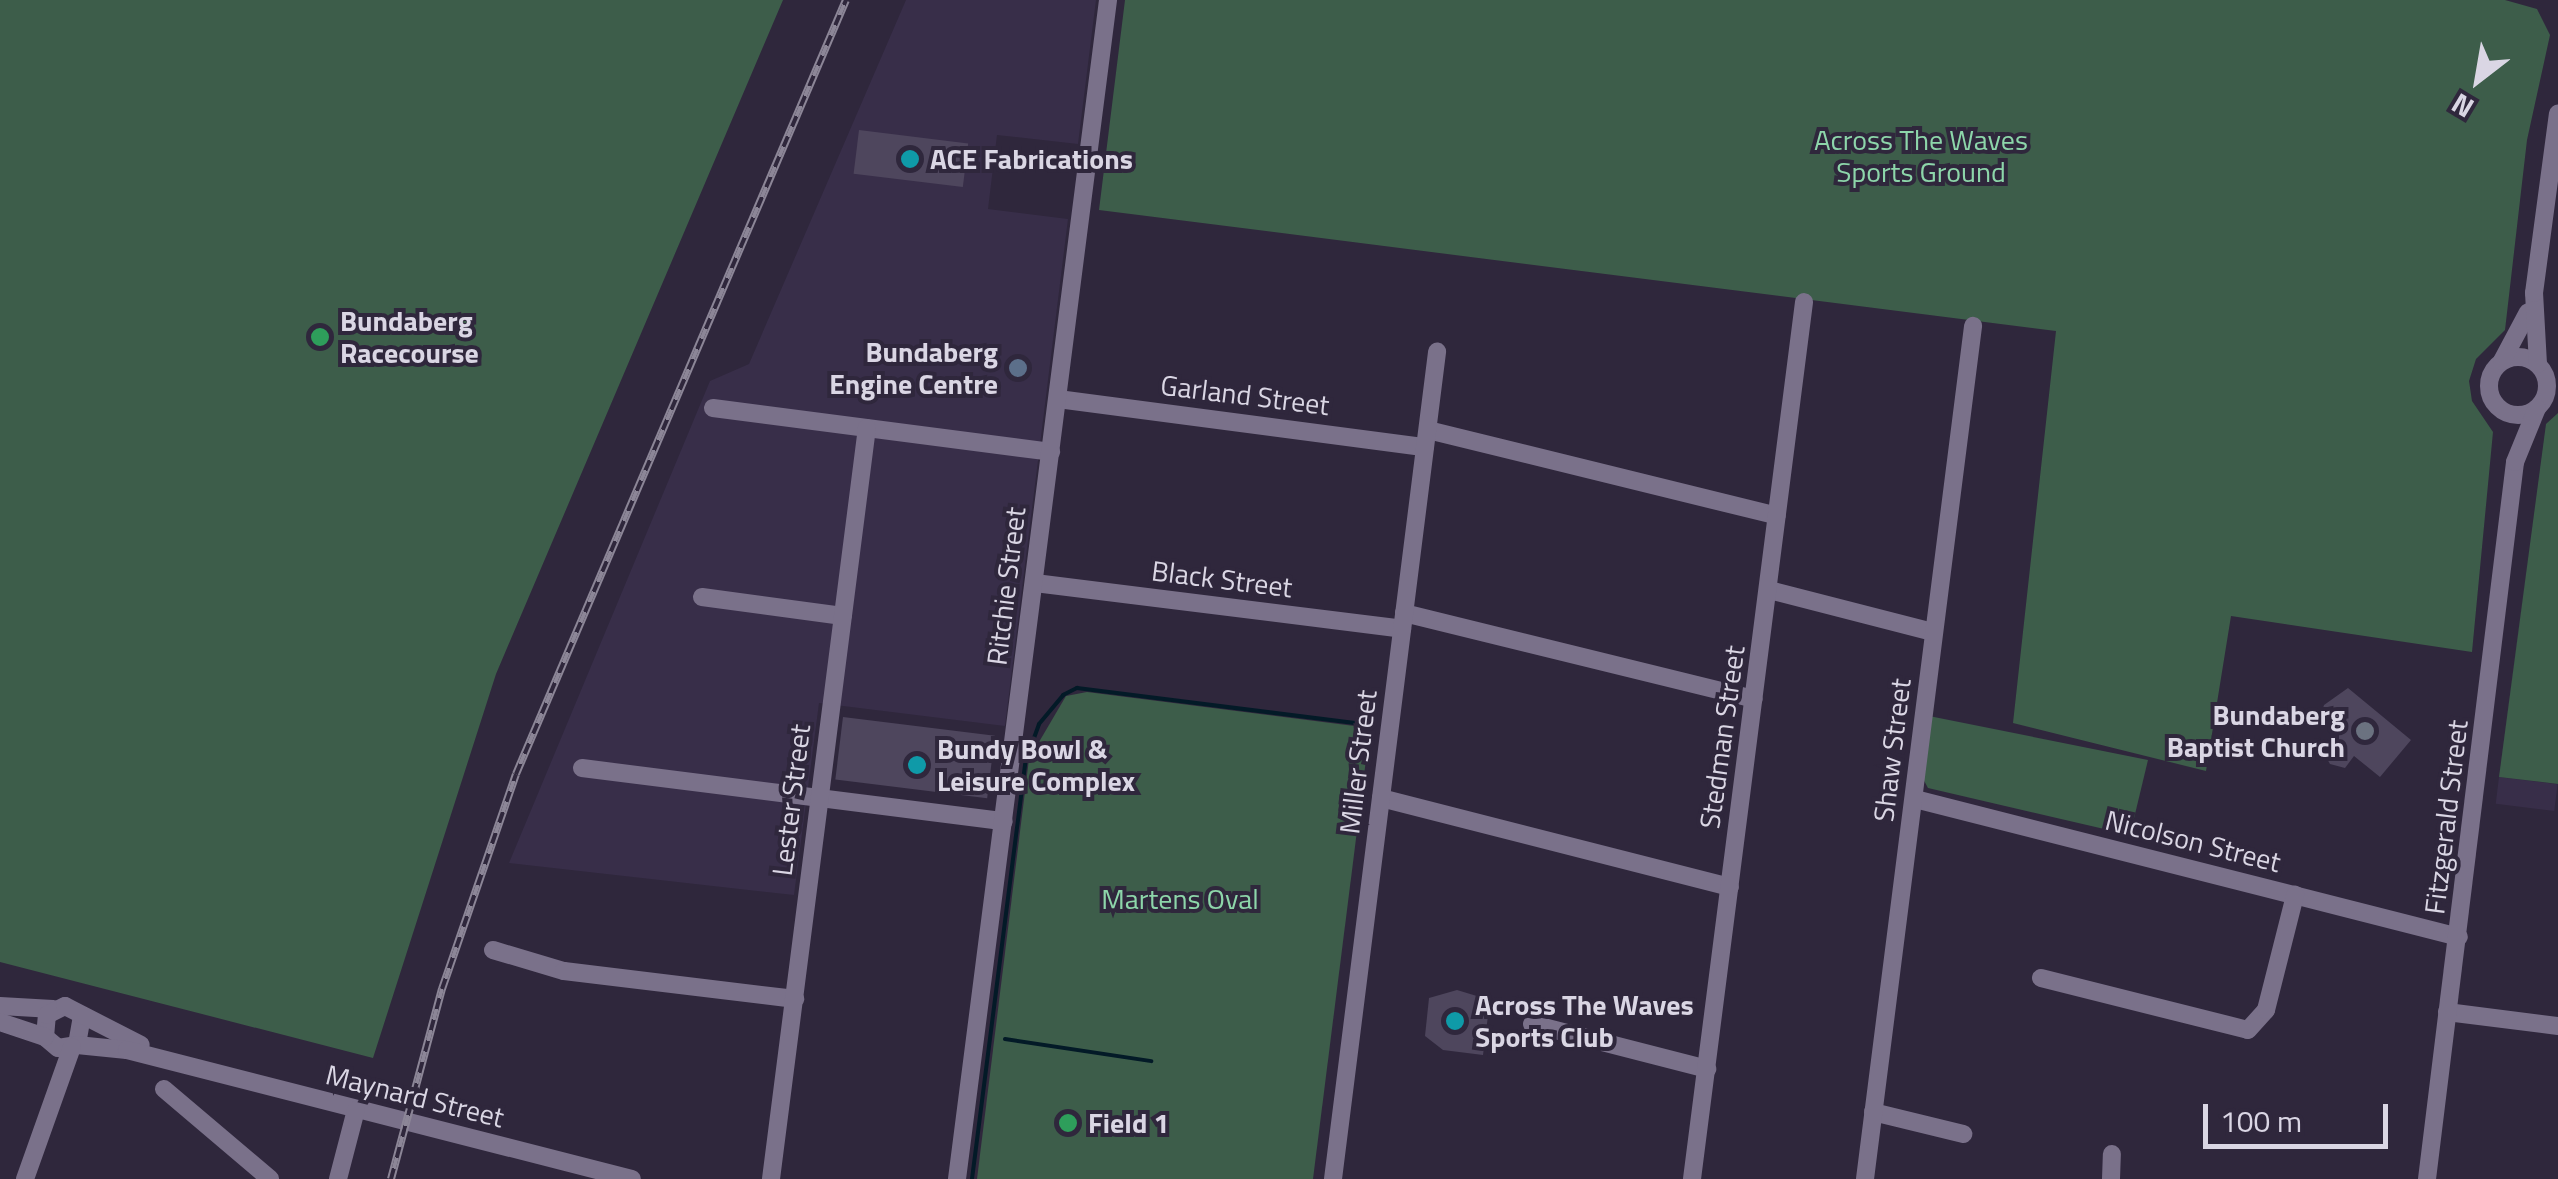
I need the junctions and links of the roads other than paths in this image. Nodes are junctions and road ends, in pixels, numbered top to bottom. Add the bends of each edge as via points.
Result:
1 (1108, 0) edge
2 (2558, 114) edge
3 (2534, 293) junction
4 (1804, 302) dead end
5 (1972, 326) dead end
6 (1437, 352) dead end
7 (2502, 362) junction
8 (2546, 370) edge
9 (1058, 399) junction
10 (2546, 402) edge
11 (2498, 407) junction
12 (713, 408) dead end
13 (867, 428) junction
14 (1426, 438) junction
15 (1051, 452) junction
16 (2515, 462) junction
17 (1777, 516) junction
18 (1034, 583) junction
19 (1769, 590) junction
20 (702, 597) dead end
21 (843, 616) junction
22 (1403, 621) junction
23 (1934, 632) junction
24 (1754, 699) junction
25 (582, 768) dead end
26 (819, 797) junction
27 (1381, 798) junction
28 (1914, 799) junction
29 (1004, 821) junction
30 (1730, 887) junction
31 (2295, 895) junction
32 (2458, 936) junction
33 (493, 950) dead end
34 (2042, 978) dead end
35 (794, 999) junction
36 (0, 1006) edge
37 (53, 1009) junction
38 (2447, 1012) junction
39 (82, 1016) junction
40 (0, 1022) edge
41 (1532, 1024) dead end
42 (2558, 1026) edge
43 (46, 1039) junction
44 (74, 1046) junction
45 (184, 1064) junction
46 (1707, 1069) junction
47 (164, 1089) dead end
48 (44, 1107) junction
49 (356, 1110) junction
50 (1873, 1112) junction
51 (1962, 1134) dead end
52 (2112, 1154) dead end
53 (25, 1179) edge
54 (270, 1179) edge
55 (338, 1179) edge
56 (632, 1179) edge
57 (772, 1179) edge
58 (957, 1179) edge
59 (1332, 1179) edge
60 (1692, 1179) edge
61 (1865, 1179) edge
62 (2111, 1179) edge
63 (2427, 1179) edge

1 - 9 street, Ritchie Street
2 - 3 street
3 - 7 street
3 - 8 street
4 - 17 street, Stedman Street
5 - 23 street, Shaw Street
6 - 14 street, Miller Street
7 - 8 street
7 - 11 street via 2490,380
8 - 10 street
9 - 14 street, Garland Street
9 - 15 street, Ritchie Street
10 - 11 street via 2522,415
10 - 16 street
11 - 16 street
12 - 13 street
13 - 15 street
13 - 21 street, Lester Street
14 - 17 street, Garland Street
14 - 22 street, Miller Street
15 - 18 street, Ritchie Street
16 - 32 street, Fitzgerald Street
17 - 19 street, Stedman Street
18 - 22 street, Black Street
18 - 29 street, Ritchie Street
19 - 23 street
19 - 24 street, Stedman Street
20 - 21 street
21 - 26 street, Lester Street
22 - 24 street, Black Street
22 - 27 street, Miller Street
23 - 28 street, Shaw Street
24 - 30 street, Stedman Street
25 - 26 street
26 - 29 street
26 - 35 street, Lester Street
27 - 30 street
27 - 59 street, Miller Street
28 - 31 street, Nicolson Street
28 - 50 street, Shaw Street
29 - 58 street, Ritchie Street
30 - 46 street, Stedman Street
31 - 32 street, Nicolson Street
31 - 34 street via 2266,1010 2248,1030
32 - 38 street, Fitzgerald Street
33 - 35 street via 564,971
35 - 57 street, Lester Street
36 - 37 street
37 - 39 street, Maynard Street
37 - 43 street
38 - 42 street
38 - 63 street, Fitzgerald Street
39 - 44 street
39 - 45 street, Maynard Street
40 - 43 street
41 - 46 street
43 - 44 street, Maynard Street
43 - 48 street
44 - 45 street, Maynard Street
44 - 48 street
45 - 49 street, Maynard Street
46 - 60 street, Stedman Street
47 - 54 street
48 - 53 street
49 - 55 street
49 - 56 street, Maynard Street
50 - 51 street
50 - 61 street, Shaw Street
52 - 62 street

